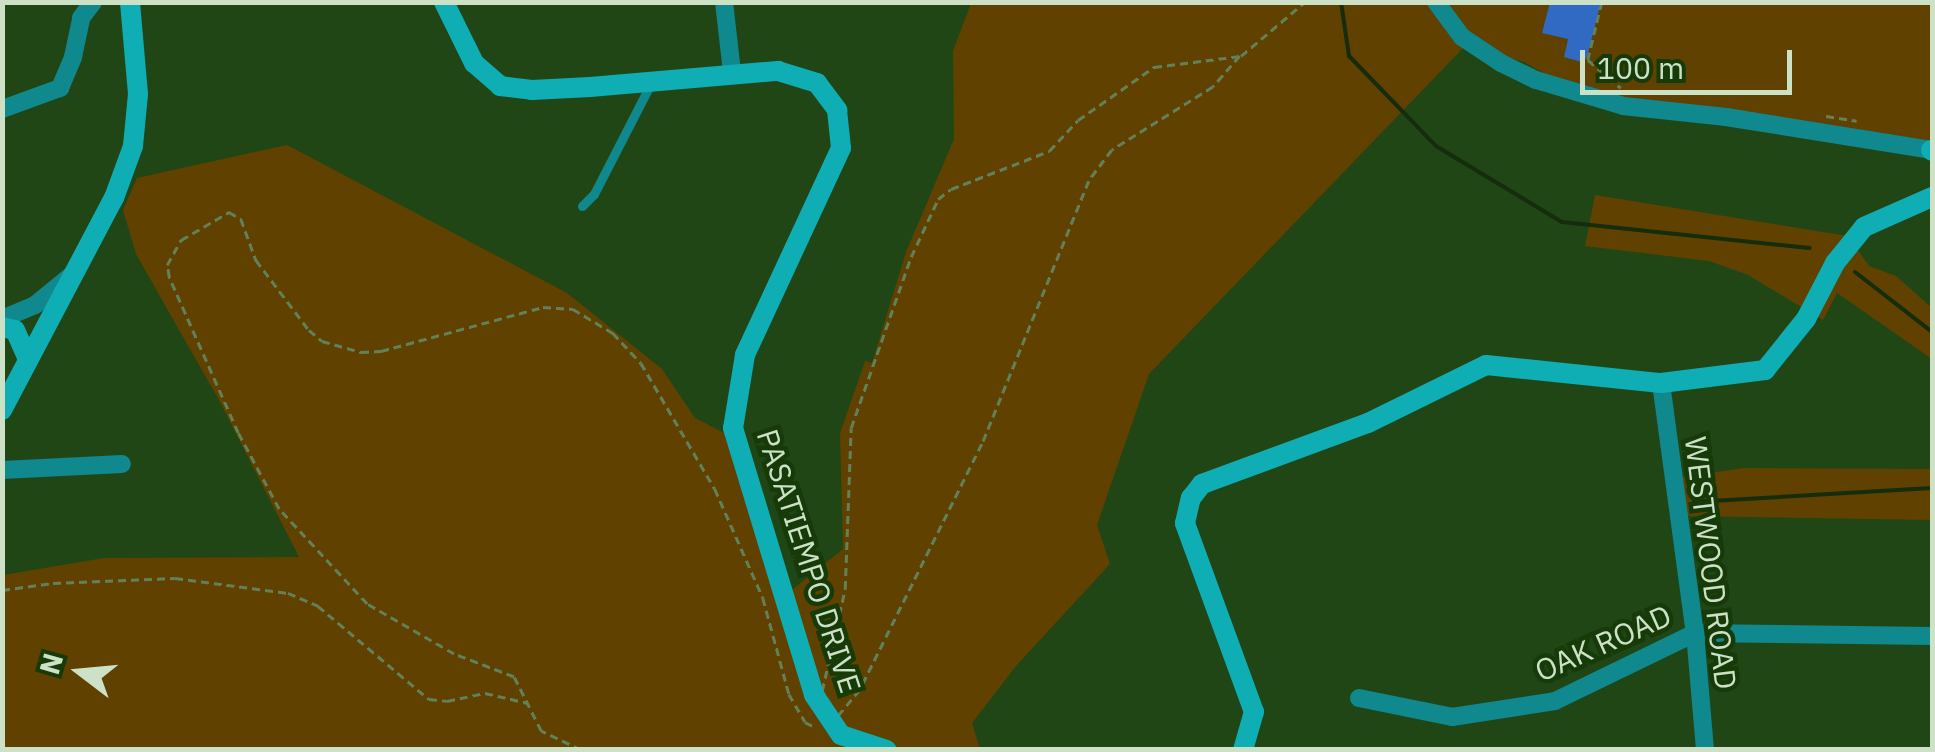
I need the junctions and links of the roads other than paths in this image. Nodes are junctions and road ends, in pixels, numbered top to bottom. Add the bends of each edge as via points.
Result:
1 (92, 2) edge
2 (130, 2) edge
3 (444, 2) edge
4 (724, 2) edge
5 (1436, 2) edge
6 (732, 72) junction
7 (652, 80) junction
8 (2, 108) edge
9 (1932, 150) edge
10 (1929, 198) edge
11 (582, 206) dead end
12 (74, 274) junction
13 (2, 318) edge
14 (2, 328) edge
15 (27, 357) junction
16 (1661, 383) junction
17 (2, 410) edge
18 (122, 464) dead end
19 (2, 470) edge
20 (1695, 633) junction
21 (1932, 636) edge
22 (1359, 698) dead end
23 (887, 750) edge
24 (1243, 750) edge
25 (1705, 750) edge

1 - 8 street via 60,88
2 - 12 street via 138,94 133,146
3 - 7 street, PASATIEMPO DRIVE via 474,64 500,86 532,90
4 - 6 street
5 - 9 street via 1462,36 1501,63 1606,101
6 - 7 street, PASATIEMPO DRIVE
6 - 23 street, PASATIEMPO DRIVE via 778,71 817,83 837,110 841,148 745,356 733,428 814,695 841,735
7 - 11 lane via 602,181
10 - 16 street via 1864,227 1765,370
12 - 13 street via 34,305
12 - 15 street
14 - 15 street via 15,330
15 - 17 street
16 - 20 street, WESTWOOD ROAD
16 - 24 street via 1486,364 1368,423 1202,484 1186,523 1254,712
18 - 19 street
20 - 21 street, OAK ROAD
20 - 22 street, OAK ROAD via 1555,701 1452,717
20 - 25 street, WESTWOOD ROAD

